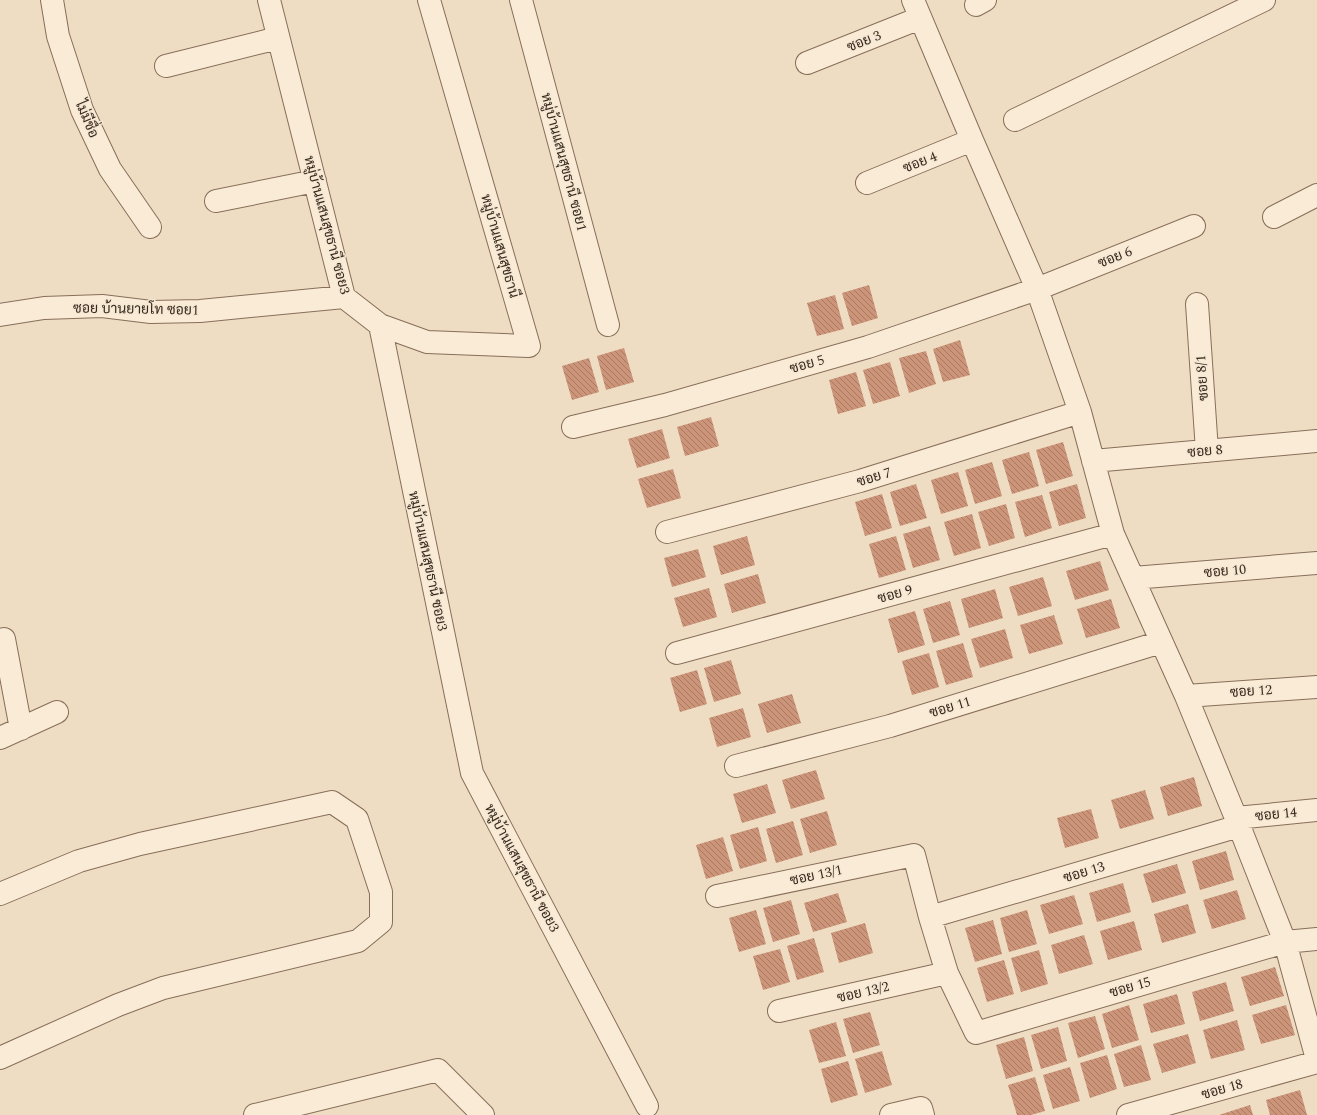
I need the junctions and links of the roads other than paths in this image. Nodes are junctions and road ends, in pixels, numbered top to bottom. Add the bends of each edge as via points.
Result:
1 (52, 0) edge
2 (269, 0) edge
3 (429, 0) edge
4 (521, 0) edge
5 (1264, 0) edge
6 (917, 9) edge
7 (278, 38) junction
8 (807, 63) dead end
9 (166, 66) dead end
10 (1015, 120) dead end
11 (972, 140) junction
12 (315, 181) junction
13 (867, 183) dead end
14 (1317, 195) edge
15 (216, 201) dead end
16 (1274, 216) dead end
17 (1194, 226) dead end
18 (150, 227) dead end
19 (1037, 288) junction
20 (344, 297) junction
21 (1197, 304) dead end
22 (0, 316) edge
23 (380, 325) junction
24 (608, 325) dead end
25 (1080, 412) junction
26 (573, 427) dead end
27 (1317, 441) edge
28 (1207, 451) junction
29 (1093, 461) junction
30 (667, 532) dead end
31 (1113, 534) junction
32 (1317, 564) edge
33 (1133, 578) junction
34 (4, 639) dead end
35 (1162, 642) junction
36 (677, 653) dead end
37 (1317, 687) edge
38 (1186, 696) junction
39 (57, 712) dead end
40 (21, 729) junction
41 (0, 738) edge
42 (736, 766) dead end
43 (1317, 810) edge
44 (1237, 822) junction
45 (0, 894) edge
46 (717, 896) dead end
47 (930, 917) junction
48 (1317, 939) edge
49 (1285, 942) junction
50 (947, 973) junction
51 (779, 1011) dead end
52 (0, 1058) edge
53 (1317, 1059) edge
54 (1317, 1062) edge
55 (647, 1106) dead end
56 (255, 1115) edge
57 (483, 1115) edge
58 (891, 1115) edge
59 (923, 1115) edge
60 (1128, 1115) edge

1 - 18 street, ไม่มีชื่อ via 58,36 82,110 110,169
2 - 7 street, หมู่บ้านแสนสุขธานี ซอย3
3 - 23 street, หมู่บ้านแสนสุขธานี via 529,346 427,342
4 - 24 street, หมู่บ้านแสนสุขธานี ซอย1
5 - 10 street
6 - 8 street, ซอย 3
6 - 11 street
7 - 9 street
7 - 12 street, หมู่บ้านแสนสุขธานี ซอย3
11 - 13 street, ซอย 4
11 - 19 street
12 - 15 street
12 - 20 street, หมู่บ้านแสนสุขธานี ซอย3
14 - 16 street
17 - 19 street, ซอย 6
19 - 25 street
19 - 26 street, ซอย 5 via 868,347 665,405
20 - 22 street, ซอย บ้านยายโท ซอย1 via 200,312 151,312 102,306 44,308
20 - 23 street, หมู่บ้านแสนสุขธานี ซอย3
21 - 28 street, ซอย 8/1
23 - 55 street, หมู่บ้านแสนสุขธานี ซอย3 via 472,773
25 - 29 street
25 - 30 street, ซอย 7 via 860,481
27 - 28 street, ซอย 8
28 - 29 street, ซอย 8
29 - 31 street
31 - 33 street
31 - 36 street, ซอย 9
32 - 33 street, ซอย 10
33 - 35 street
34 - 40 street
35 - 38 street
35 - 42 street, ซอย 11 via 890,726
37 - 38 street, ซอย 12
38 - 44 street
39 - 40 street
40 - 41 street
43 - 44 street, ซอย 14
44 - 47 street, ซอย 13
44 - 49 street
45 - 52 street via 79,861 140,844 332,802 357,819 381,892 381,922 358,941 163,988 118,1005
46 - 47 street, ซอย 13/1 via 914,855
47 - 50 street
48 - 49 street, ซอย 15
49 - 50 street, ซอย 15 via 976,1032
49 - 53 street
50 - 51 street, ซอย 13/2
54 - 60 street, ซอย 18
56 - 57 street via 438,1070
58 - 59 street via 921,1108

